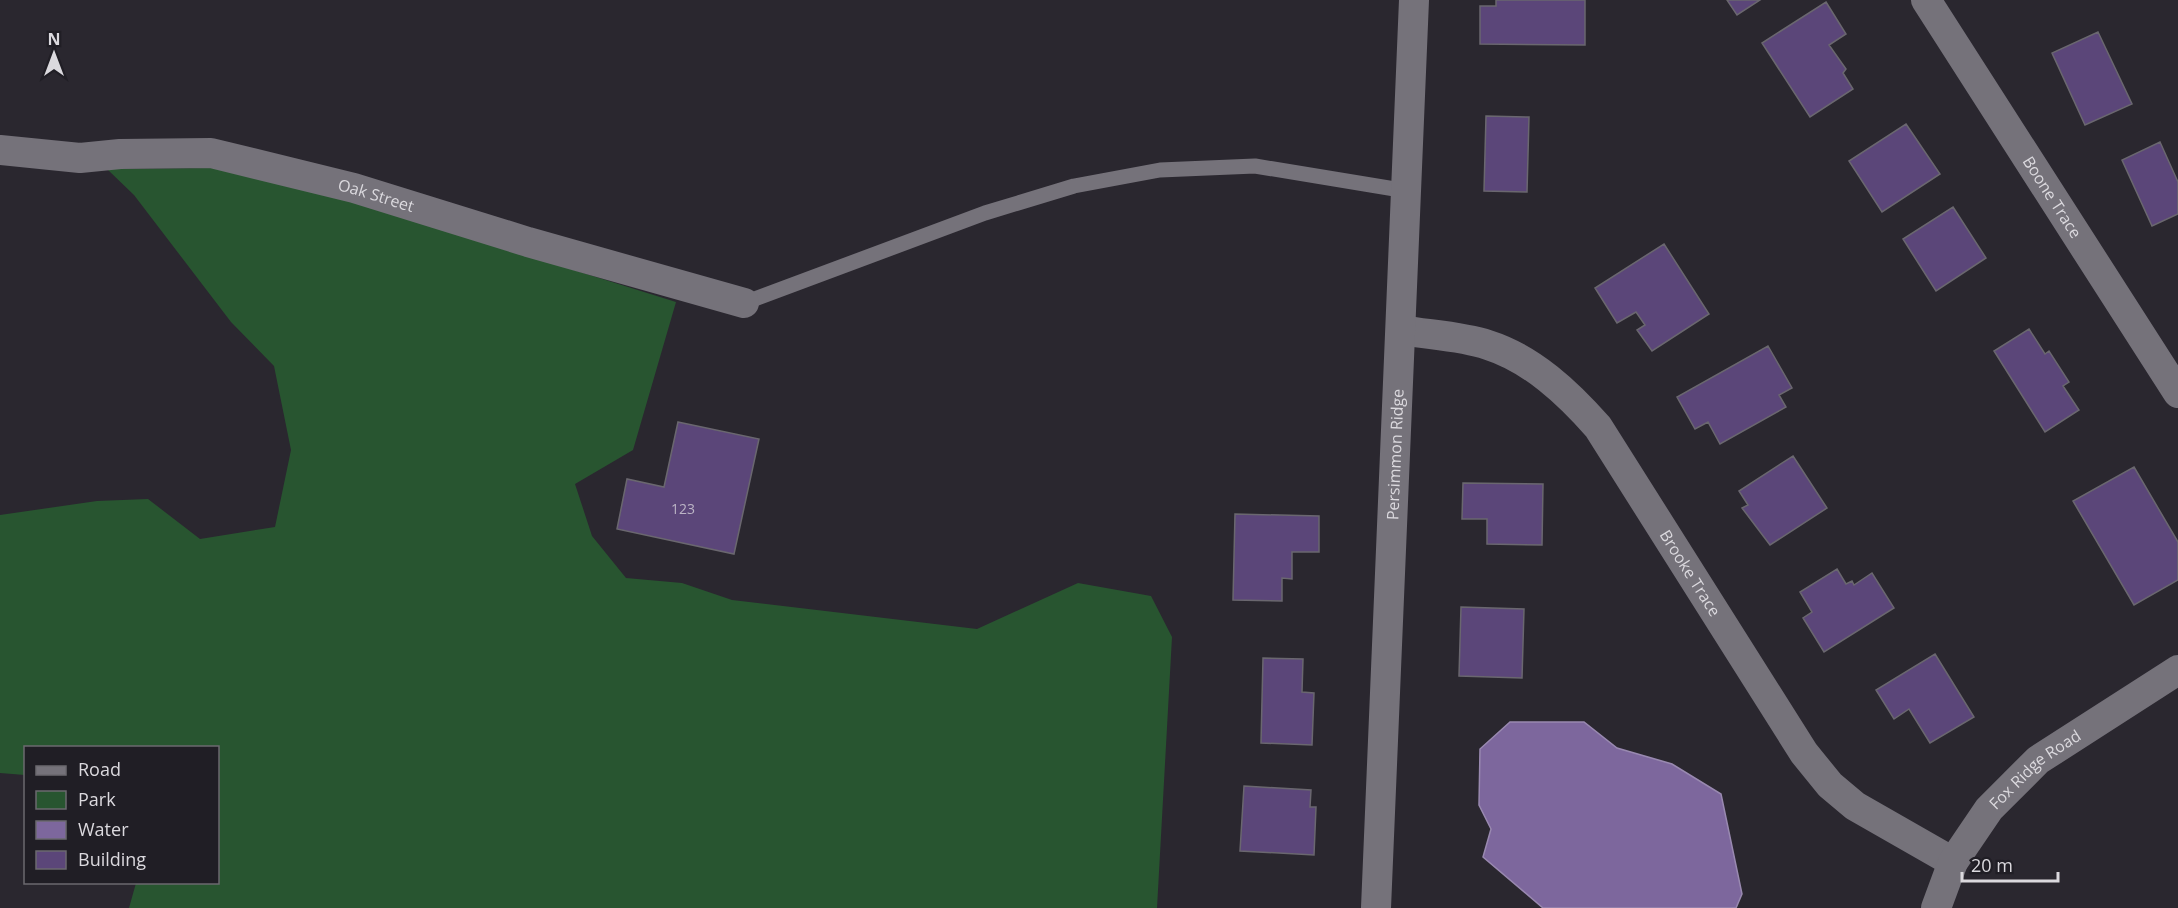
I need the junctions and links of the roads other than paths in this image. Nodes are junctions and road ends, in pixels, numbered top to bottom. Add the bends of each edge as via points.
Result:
1 (1414, 0) edge
2 (1926, 0) edge
3 (0, 150) edge
4 (1407, 191) junction
5 (744, 303) joint
6 (1401, 330) junction
7 (2178, 393) edge
8 (2178, 670) edge
9 (1953, 862) junction
10 (1376, 908) edge
11 (1936, 908) edge

1 - 4 street, Persimmon Ridge
2 - 7 street, Boone Trace
3 - 5 street, Oak Street via 80,158 211,153 354,188
4 - 5 lane via 1255,166 1160,170 1074,186 985,213
4 - 6 street, Persimmon Ridge
6 - 9 street, Brooke Trace via 1488,345 1536,369 1572,398 1598,428 1804,753 1830,785 1855,806
6 - 10 street, Persimmon Ridge
8 - 9 street, Fox Ridge Road via 2038,760 1989,809
9 - 11 street, Fox Ridge Road

